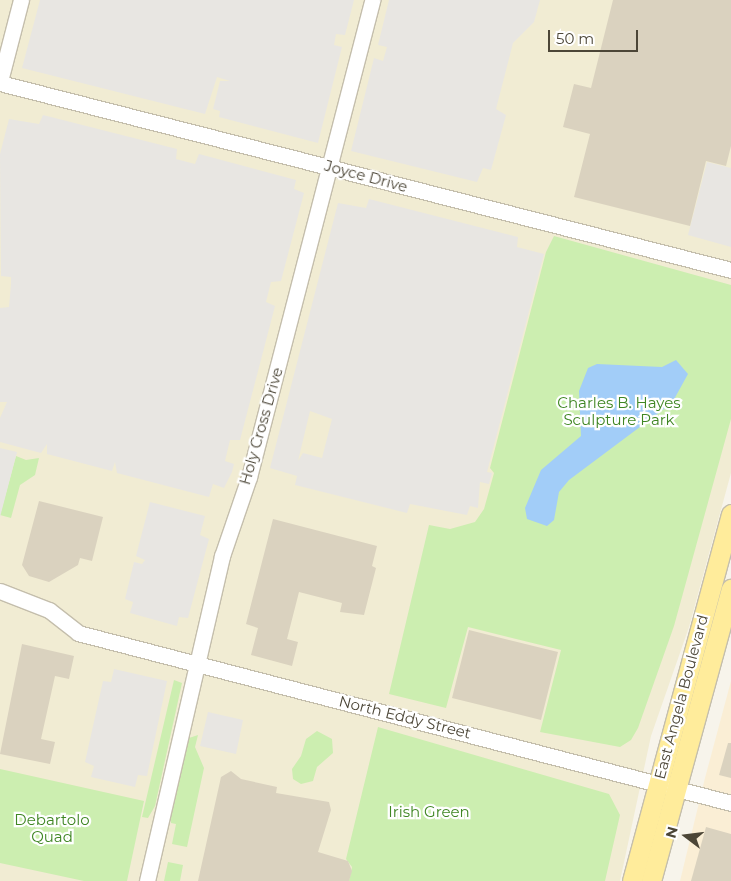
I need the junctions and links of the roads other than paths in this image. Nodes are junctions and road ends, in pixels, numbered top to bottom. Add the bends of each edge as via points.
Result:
1 (21, 0) edge
2 (372, 0) edge
3 (0, 82) edge
4 (330, 166) junction
5 (731, 270) edge
6 (731, 514) edge
7 (731, 588) edge
8 (0, 591) edge
9 (195, 663) junction
10 (657, 783) junction
11 (677, 789) junction
12 (731, 803) edge
13 (147, 881) edge
14 (632, 881) edge
15 (651, 881) edge

1 - 3 street
2 - 4 street, Holy Cross Drive
3 - 4 street, Joyce Drive
4 - 5 street, Joyce Drive
4 - 9 street, Holy Cross Drive via 249,477 233,515
6 - 10 main road, East Angela Boulevard
7 - 11 main road, East Angela Boulevard
8 - 9 street, North Eddy Street via 41,606 78,633
9 - 10 street, North Eddy Street
9 - 13 street, Holy Cross Drive
10 - 11 street, North Eddy Street
10 - 14 main road, East Angela Boulevard
11 - 12 street, North Eddy Street
11 - 15 main road, East Angela Boulevard

